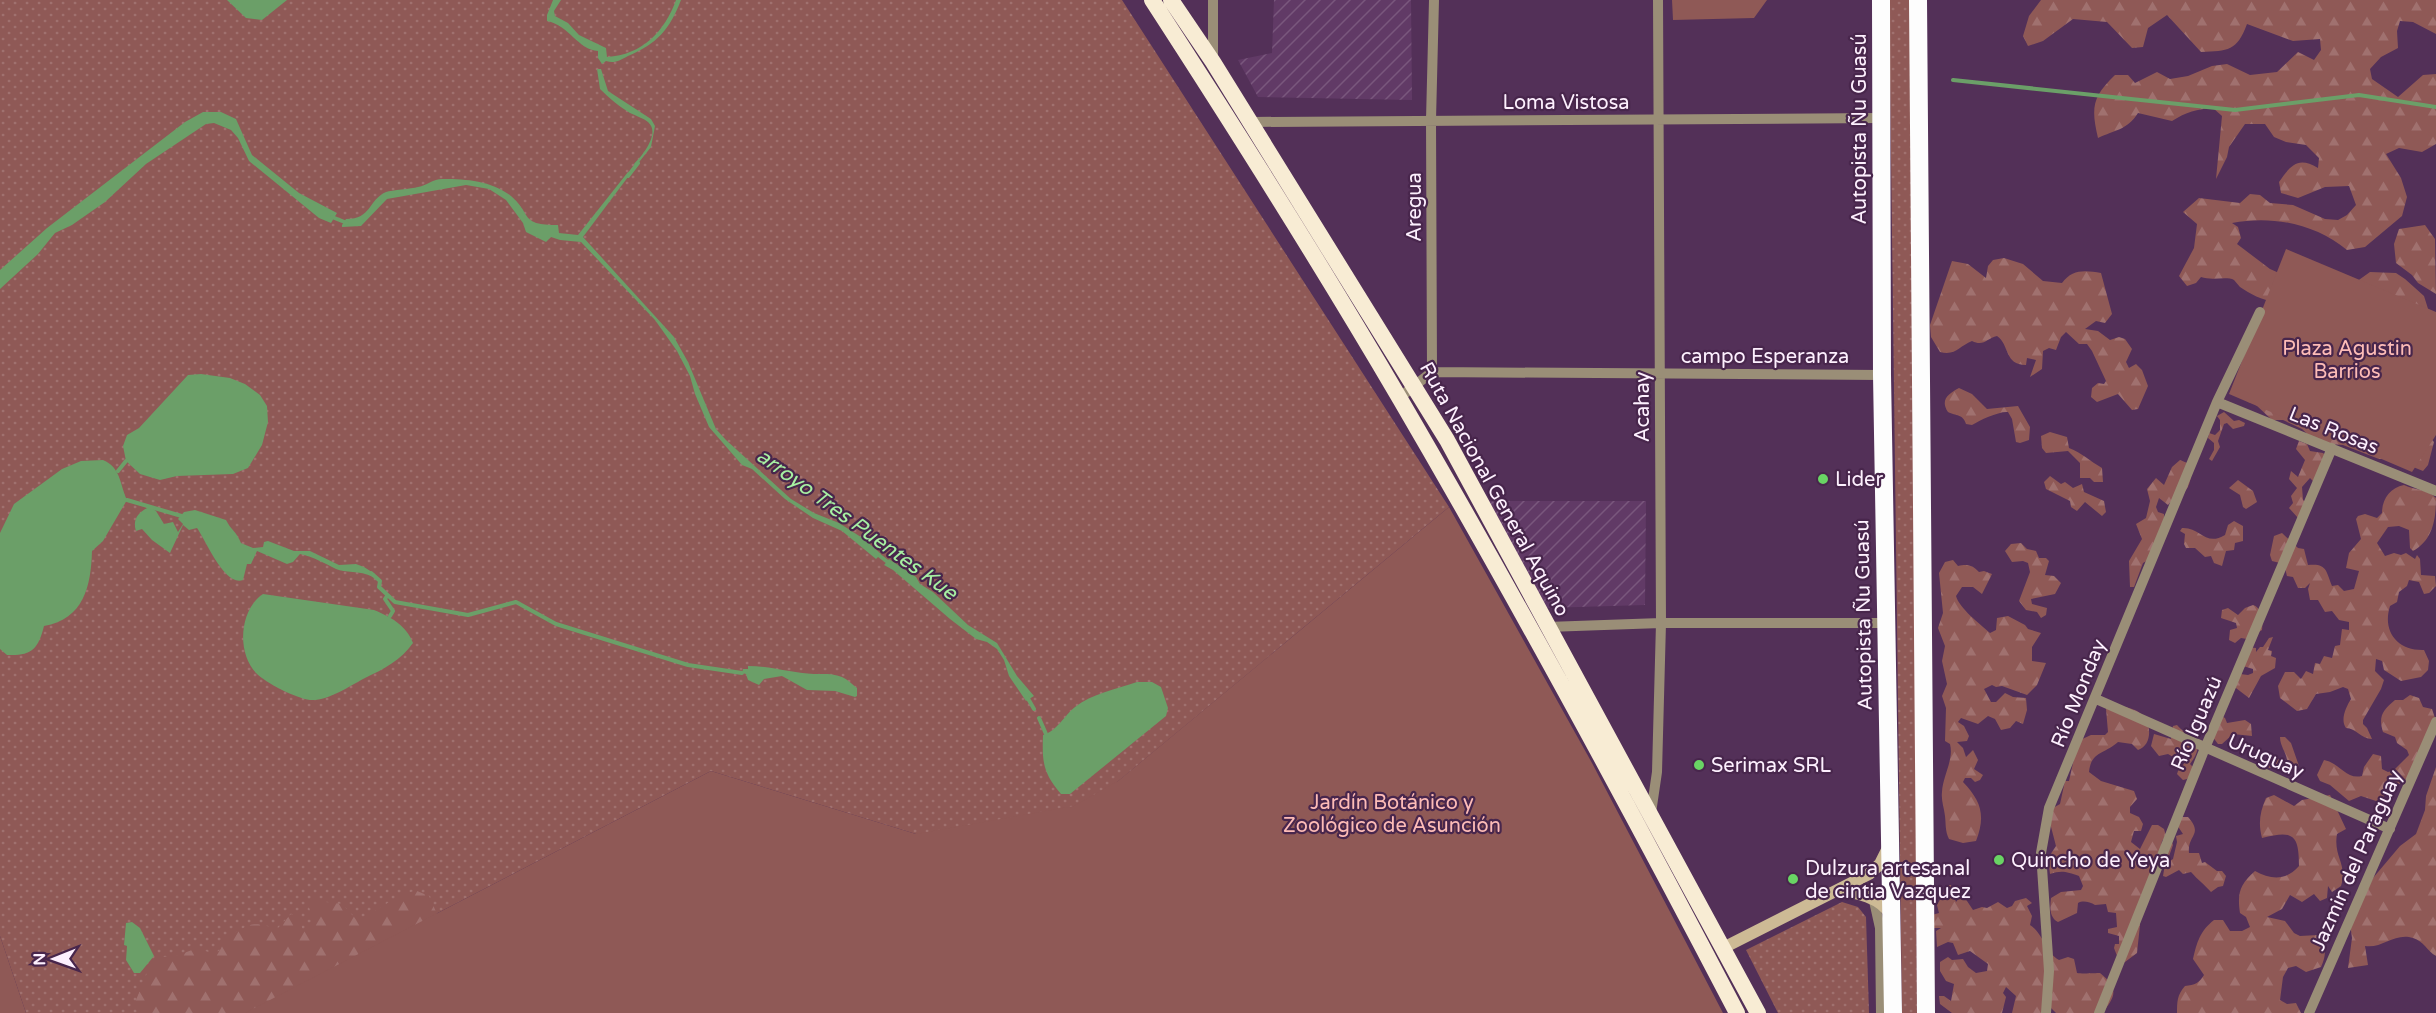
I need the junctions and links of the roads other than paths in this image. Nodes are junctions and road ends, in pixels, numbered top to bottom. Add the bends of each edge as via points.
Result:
1 (1152, 0) edge
2 (1171, 0) edge
3 (1213, 0) edge
4 (1434, 0) edge
5 (1659, 0) edge
6 (1881, 0) edge
7 (1918, 0) edge
8 (1214, 62) junction
9 (1881, 118) junction
10 (1431, 120) junction
11 (1661, 120) junction
12 (1251, 122) junction
13 (2260, 312) dead end
14 (1432, 372) junction
15 (1660, 374) junction
16 (1882, 375) junction
17 (1415, 385) junction
18 (1399, 398) junction
19 (2217, 402) junction
20 (2332, 448) junction
21 (2436, 491) edge
22 (1661, 623) junction
23 (1886, 623) junction
24 (1547, 627) junction
25 (2096, 699) junction
26 (2436, 722) edge
27 (2205, 748) junction
28 (1925, 809) junction
29 (1651, 813) junction
30 (2390, 829) junction
31 (1889, 846) junction
32 (1835, 891) junction
33 (1874, 902) junction
34 (1891, 916) junction
35 (1723, 948) junction
36 (1737, 1013) edge
37 (1758, 1013) edge
38 (1881, 1013) edge
39 (1893, 1013) edge
40 (1926, 1013) edge
41 (1938, 1013) edge
42 (2046, 1013) edge
43 (2099, 1013) edge
44 (2309, 1013) edge

1 - 18 highway, Ruta Nacional General Aquino
2 - 8 highway, Ruta Nacional General Aquino
3 - 8 street
4 - 10 street, Aregua
5 - 11 street, Acahay
6 - 9 highway, Autopista Ñu Guasú
7 - 28 highway
8 - 12 highway, Ruta Nacional General Aquino
9 - 11 street, Loma Vistosa
9 - 16 highway, Autopista Ñu Guasú
10 - 11 street, Loma Vistosa
10 - 12 street, Loma Vistosa
10 - 14 street, Aregua
11 - 15 street, Acahay
12 - 17 highway, Ruta Nacional General Aquino
13 - 19 street, Río Monday
14 - 15 street, campo Esperanza
14 - 17 street
15 - 16 street, campo Esperanza
15 - 22 street, Acahay
16 - 23 highway, Autopista Ñu Guasú
17 - 18 street
17 - 24 highway, Ruta Nacional General Aquino
18 - 36 highway, Ruta Nacional General Aquino via 1631,811
19 - 20 street, Las Rosas
19 - 25 street, Río Monday
20 - 21 street, Las Rosas
20 - 27 street, Río Iguazú
22 - 23 street
22 - 24 street
22 - 29 street, Acahay via 1657,772
23 - 31 highway, Autopista Ñu Guasú
24 - 29 highway, Ruta Nacional General Aquino
25 - 27 street, Uruguay
25 - 42 street, Río Monday via 2049,808 2041,853 2049,971
26 - 30 street, Jazmin del Paraguay
27 - 30 street, Uruguay
27 - 43 street, Río Iguazú
28 - 40 highway
28 - 41 highway via 1936,896
29 - 35 highway, Ruta Nacional General Aquino
30 - 44 street, Jazmin del Paraguay
31 - 32 main road via 1880,864 1869,874
31 - 34 highway, Autopista Ñu Guasú
32 - 33 main road via 1854,892
32 - 35 main road
33 - 34 main road via 1889,910
33 - 38 street via 1880,928
34 - 39 highway, Autopista Ñu Guasú
35 - 37 highway, Ruta Nacional General Aquino

